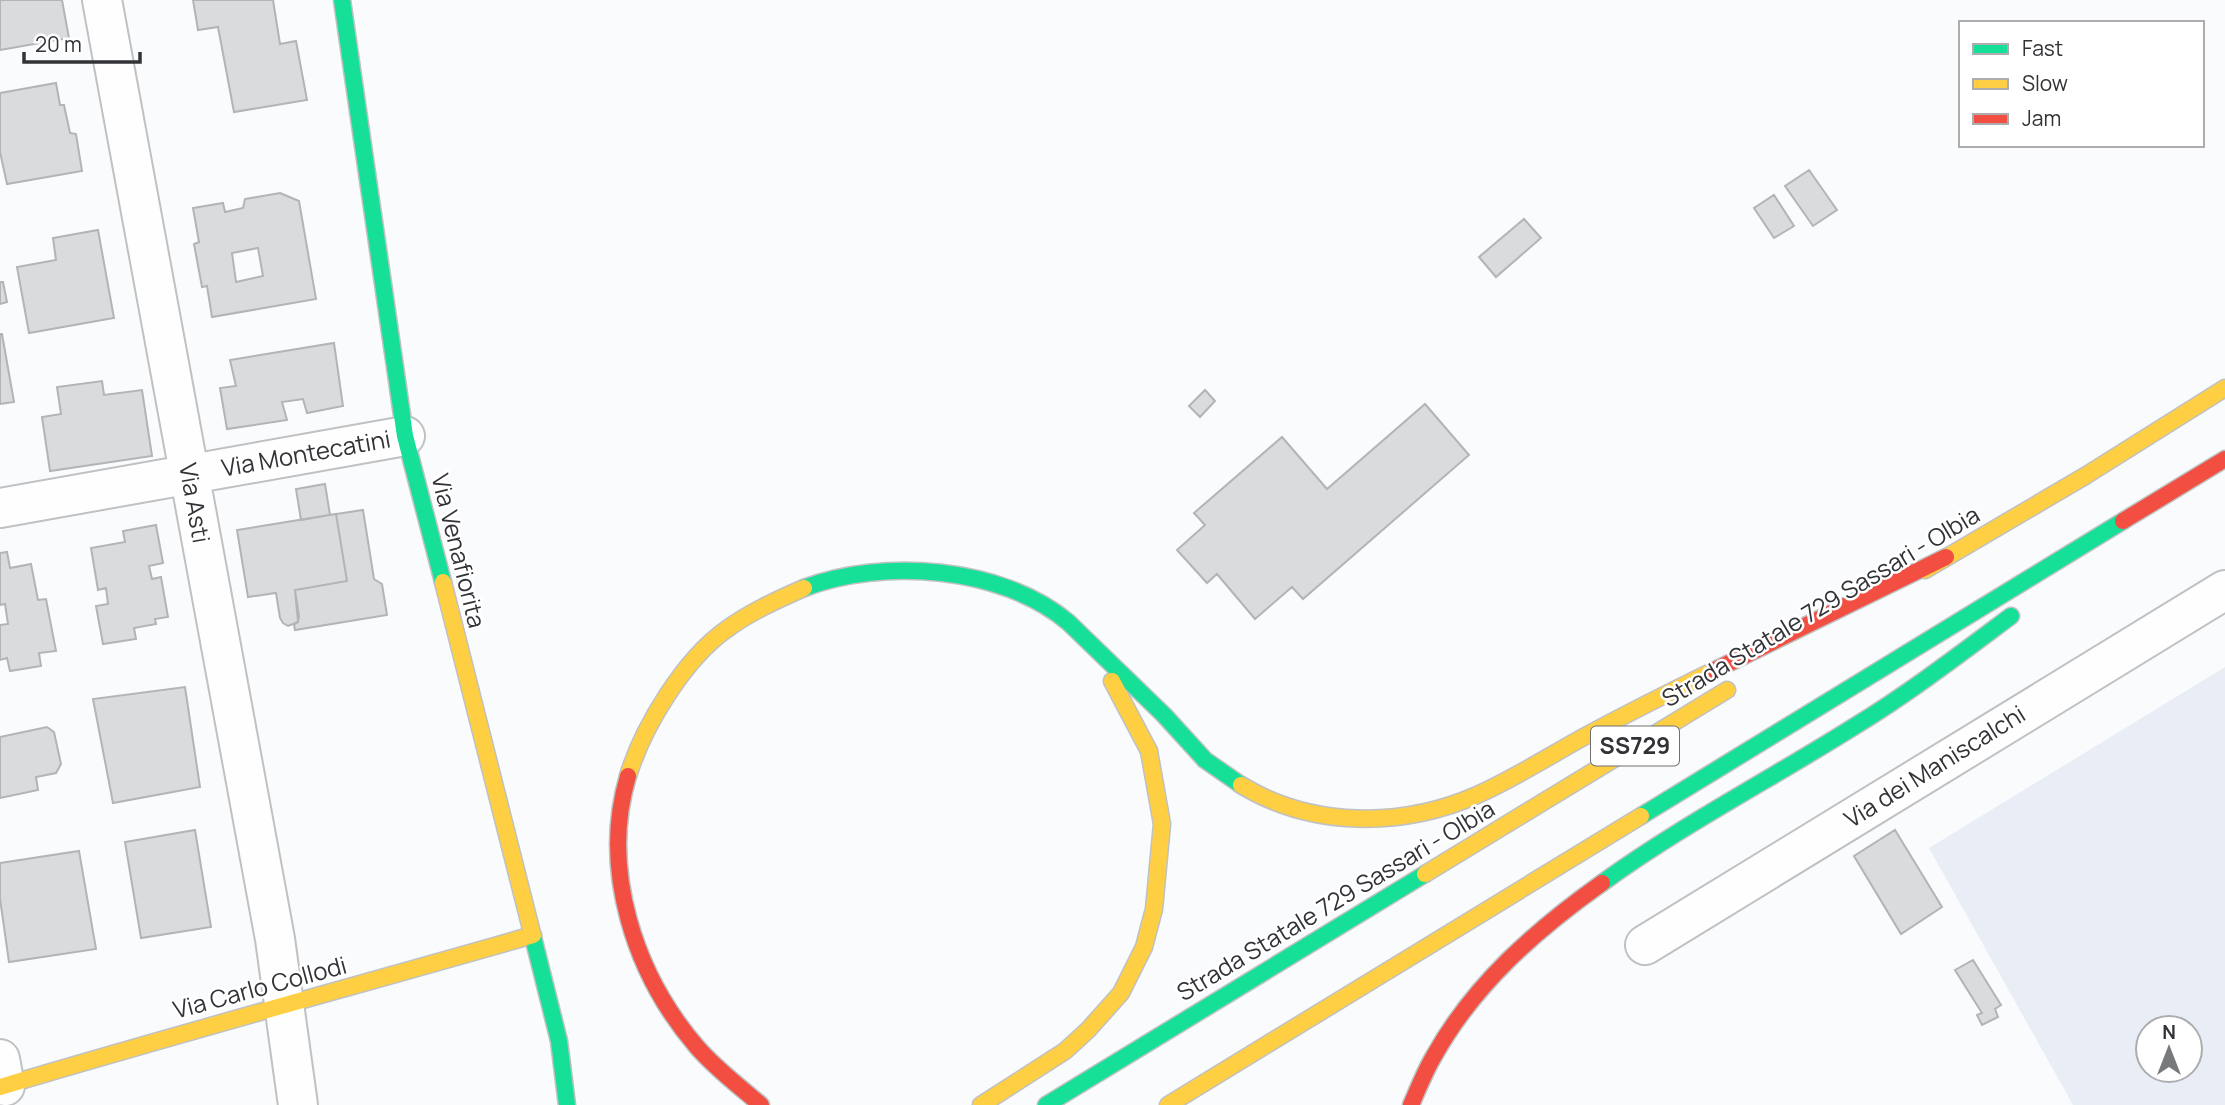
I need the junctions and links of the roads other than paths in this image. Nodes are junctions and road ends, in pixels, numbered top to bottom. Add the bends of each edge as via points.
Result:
1 (102, 0) edge
2 (342, 0) edge
3 (2225, 388) edge
4 (405, 436) junction
5 (2225, 459) edge
6 (189, 476) junction
7 (2195, 478) junction
8 (0, 508) edge
9 (1946, 557) junction
10 (2062, 578) dead end
11 (2225, 590) edge
12 (2028, 603) dead end
13 (1093, 645) junction
14 (1791, 651) dead end
15 (1743, 680) dead end
16 (533, 935) junction
17 (1645, 945) dead end
18 (283, 1007) junction
19 (2, 1077) edge
20 (298, 1105) edge
21 (567, 1105) edge
22 (761, 1105) edge
23 (981, 1105) edge
24 (1046, 1105) edge
25 (1168, 1105) edge
26 (1411, 1105) edge

1 - 6 street, Via Asti
2 - 4 main road, Via Venafiorita
3 - 9 main road, Strada Statale 729 Sassari - Olbia
4 - 6 street, Via Montecatini
4 - 16 main road, Via Venafiorita
5 - 7 main road, SS729
6 - 8 street, Via Montecatini
6 - 18 street, Via Asti via 275,939
7 - 10 main road
7 - 25 main road, SS729
9 - 13 main road via 1597,729 1488,791 1446,808 1395,818 1307,813 1234,782 1203,758
9 - 14 main road, Strada Statale 729 Sassari - Olbia
11 - 17 street, Via dei Maniscalchi
12 - 26 main road via 1906,694 1654,848 1536,932 1464,1008
13 - 22 main road via 1059,615 1019,593 925,569 872,570 821,580 724,631 664,700 641,740 626,785 617,832 622,891 654,987 714,1066
13 - 23 main road via 1149,751 1162,824 1154,909 1144,947 1121,993 1065,1051
15 - 24 main road, Strada Statale 729 Sassari - Olbia / SS729
16 - 18 main road, Via Carlo Collodi
16 - 21 main road, Via Venafiorita via 559,1041
18 - 19 main road, Via Carlo Collodi
18 - 20 street, Via Asti

